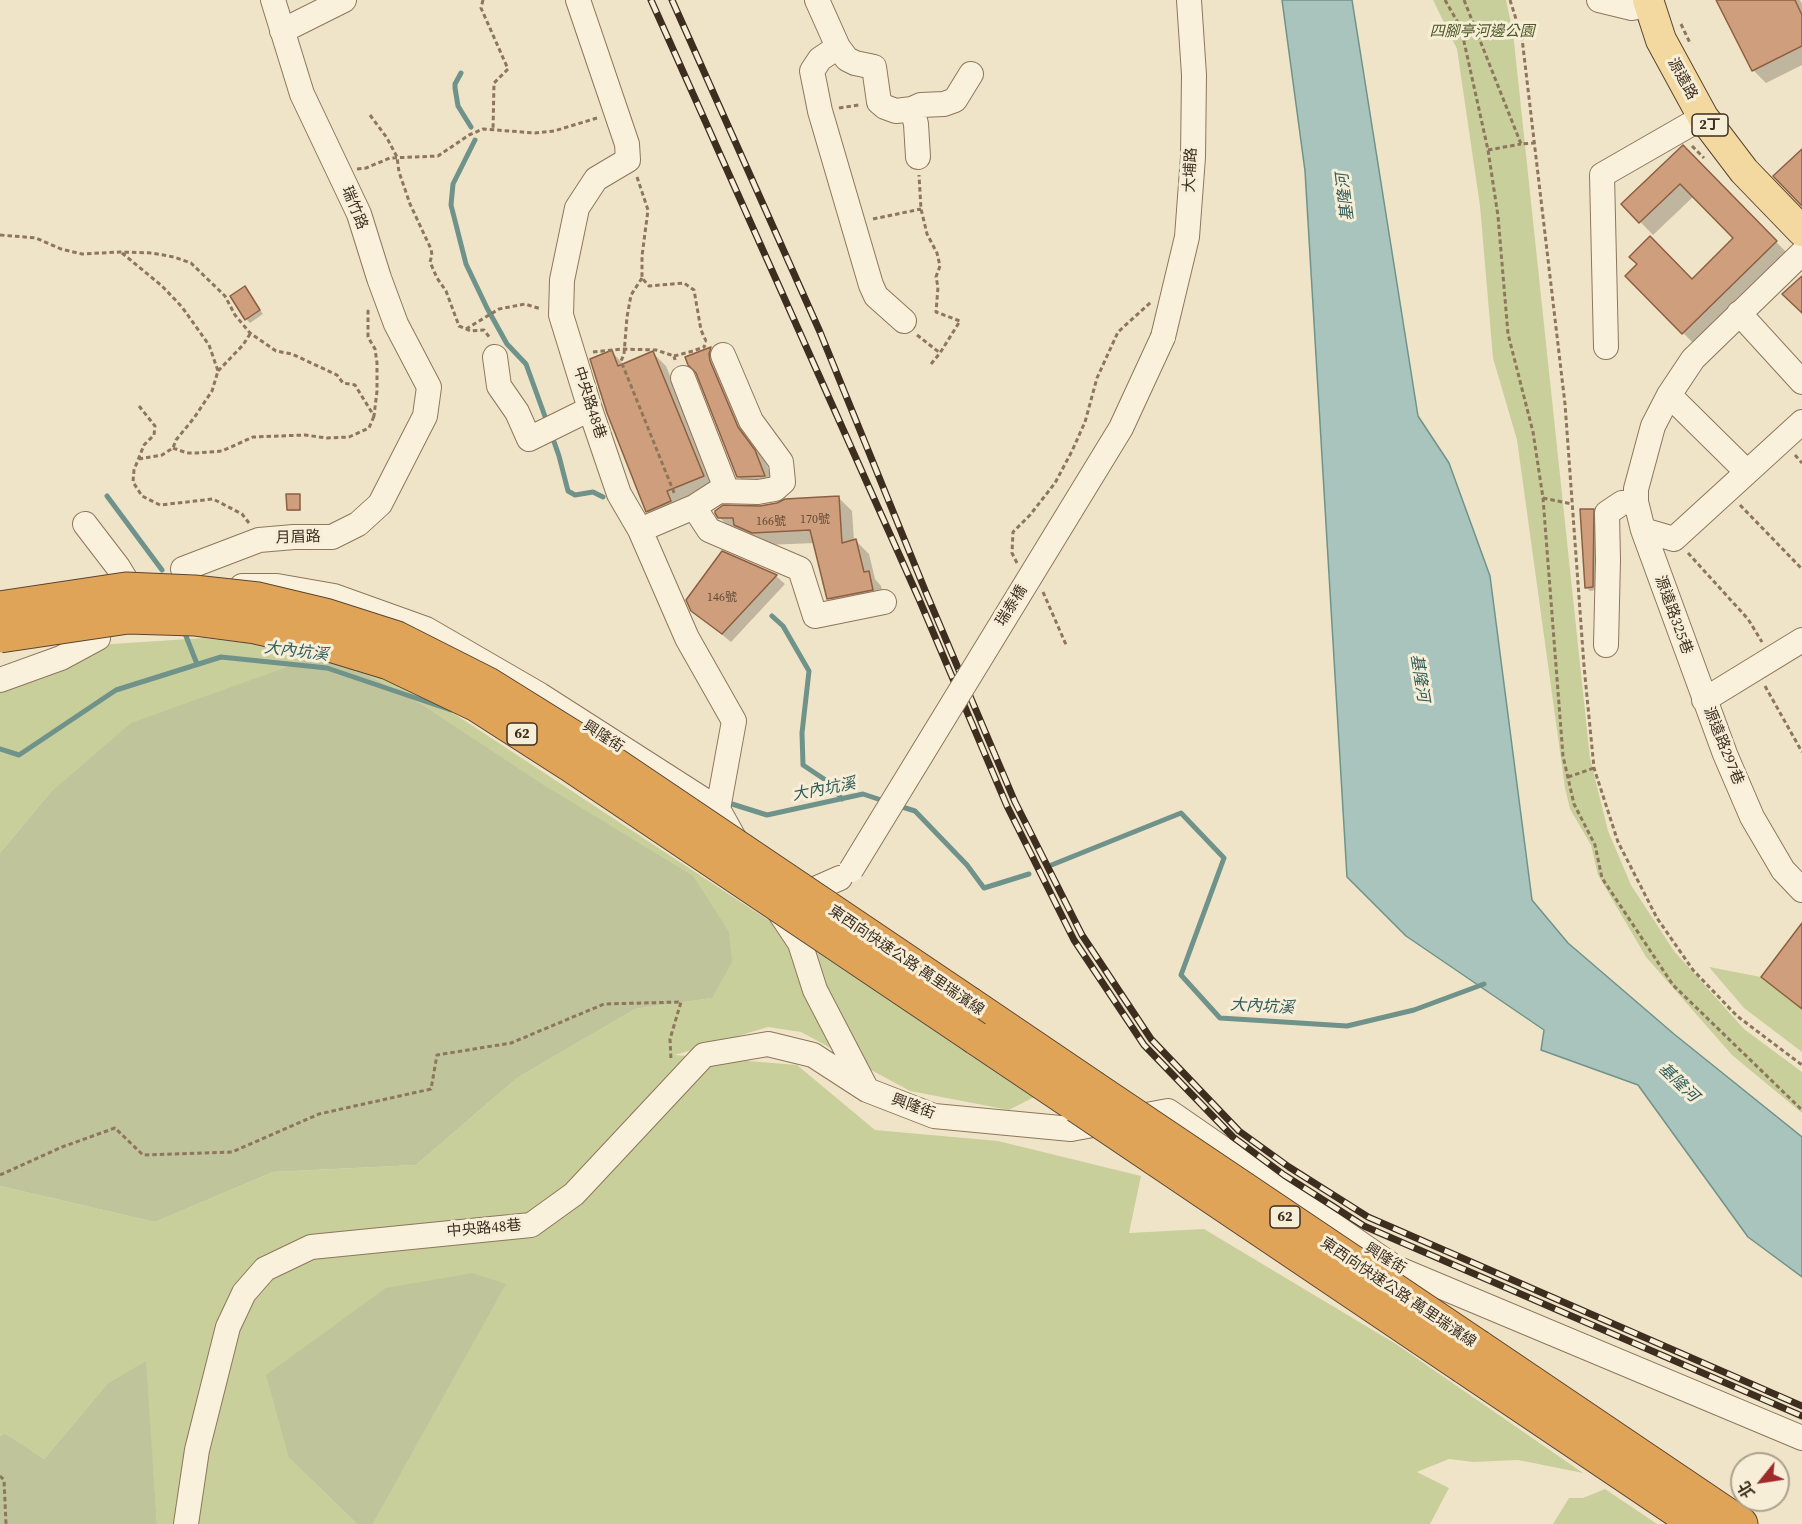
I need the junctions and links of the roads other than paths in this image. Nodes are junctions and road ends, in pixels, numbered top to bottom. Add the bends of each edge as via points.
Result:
1 (273, 0) edge
2 (344, 0) edge
3 (578, 0) edge
4 (817, 0) edge
5 (1189, 0) edge
6 (1599, 0) edge
7 (1649, 3) edge
8 (282, 31) junction
9 (838, 47) junction
10 (971, 74) dead end
11 (912, 109) junction
12 (1703, 117) junction
13 (918, 157) road end
14 (1802, 231) edge
15 (1802, 253) edge
16 (1739, 313) junction
17 (904, 321) road end
18 (1163, 337) joint
19 (1606, 347) dead end
20 (715, 348) road end
21 (495, 357) road end
22 (683, 378) road end
23 (1802, 382) edge
24 (1669, 395) junction
25 (590, 409) junction
26 (424, 416) joint
27 (1802, 422) edge
28 (1747, 472) junction
29 (727, 491) junction
30 (1636, 502) junction
31 (689, 509) junction
32 (85, 524) dead end
33 (640, 530) junction
34 (1643, 530) junction
35 (169, 582) junction
36 (884, 602) dead end
37 (0, 608) edge
38 (0, 636) edge
39 (98, 638) dead end
40 (1802, 640) edge
41 (1606, 645) dead end
42 (0, 680) edge
43 (1704, 700) junction
44 (718, 809) junction
45 (846, 874) junction
46 (755, 875) junction
47 (1802, 890) edge
48 (800, 943) junction
49 (867, 1090) junction
50 (1084, 1096) junction
51 (1471, 1357) junction
52 (1802, 1438) edge
53 (186, 1524) edge
54 (1697, 1524) edge
55 (1741, 1524) edge

1 - 8 street, 瑞竹路
2 - 8 street
3 - 25 street, 中央路48巷 via 627,144 628,160 596,179 577,208 562,280 561,315
4 - 9 street
5 - 18 street, 大埔路 via 1194,75 1187,237
6 - 7 street via 1632,8
7 - 12 main road, 源遠路 / 2丁 via 1661,40
8 - 26 street, 瑞竹路 via 302,94 359,214 396,324 429,387
9 - 11 street via 847,59 874,67 879,102 896,111
9 - 17 street via 820,59 812,71 820,111 871,285 876,296
10 - 11 street via 955,100
11 - 13 street
12 - 14 main road, 源遠路 / 2丁 via 1744,171
12 - 19 street via 1602,175
15 - 16 street, 源遠路325巷
16 - 23 street
16 - 24 street, 源遠路325巷 via 1693,359
18 - 45 street, 瑞泰橋, bridge via 1121,428
20 - 29 street via 751,421 781,462 783,482 775,489 758,492
21 - 25 street via 499,386 529,439
22 - 29 street
24 - 28 street
24 - 30 street, 源遠路325巷 via 1645,451
25 - 33 street, 中央路48巷 via 619,494
26 - 35 street, 月眉路 via 380,504 358,524 332,537 259,540
27 - 28 street
28 - 34 street via 1674,539
29 - 31 street via 719,491
30 - 34 street, 源遠路325巷
30 - 41 street via 1622,503 1607,513
31 - 33 street
31 - 36 street via 709,530 800,568 815,616
32 - 35 street, 興隆街 via 135,595
33 - 44 street, 中央路48巷 via 687,638 734,721
34 - 43 street, 源遠路325巷
35 - 44 street, 興隆街 via 277,586 334,596 426,629 540,695
37 - 50 highway, 東西向快速公路 萬里瑞濱線 / 62, bridge via 126,589 194,592 258,599 397,638 488,684 586,745 970,1004
38 - 50 highway, 東西向快速公路 萬里瑞濱線 / 62, bridge via 128,617 194,619 255,627 389,663 477,705 976,1038
39 - 42 street via 62,658
40 - 43 street, 源遠路297巷
43 - 47 street, 源遠路297巷 via 1752,817 1783,870
44 - 46 street, 興隆街
45 - 46 street via 815,889 785,890
45 - 48 street
46 - 48 street, 興隆街
48 - 49 street, 興隆街 via 815,990
49 - 52 street, 興隆街 via 934,1116 1071,1129 1168,1111 1394,1267
49 - 53 street, 中央路48巷 via 813,1056 768,1044 704,1055 574,1194 531,1225 311,1247 265,1269 244,1293 228,1328 197,1450
50 - 51 highway, 東西向快速公路 萬里瑞濱線 / 62, bridge
51 - 54 highway, 東西向快速公路 萬里瑞濱線 / 62
51 - 55 highway, 東西向快速公路 萬里瑞濱線 / 62

